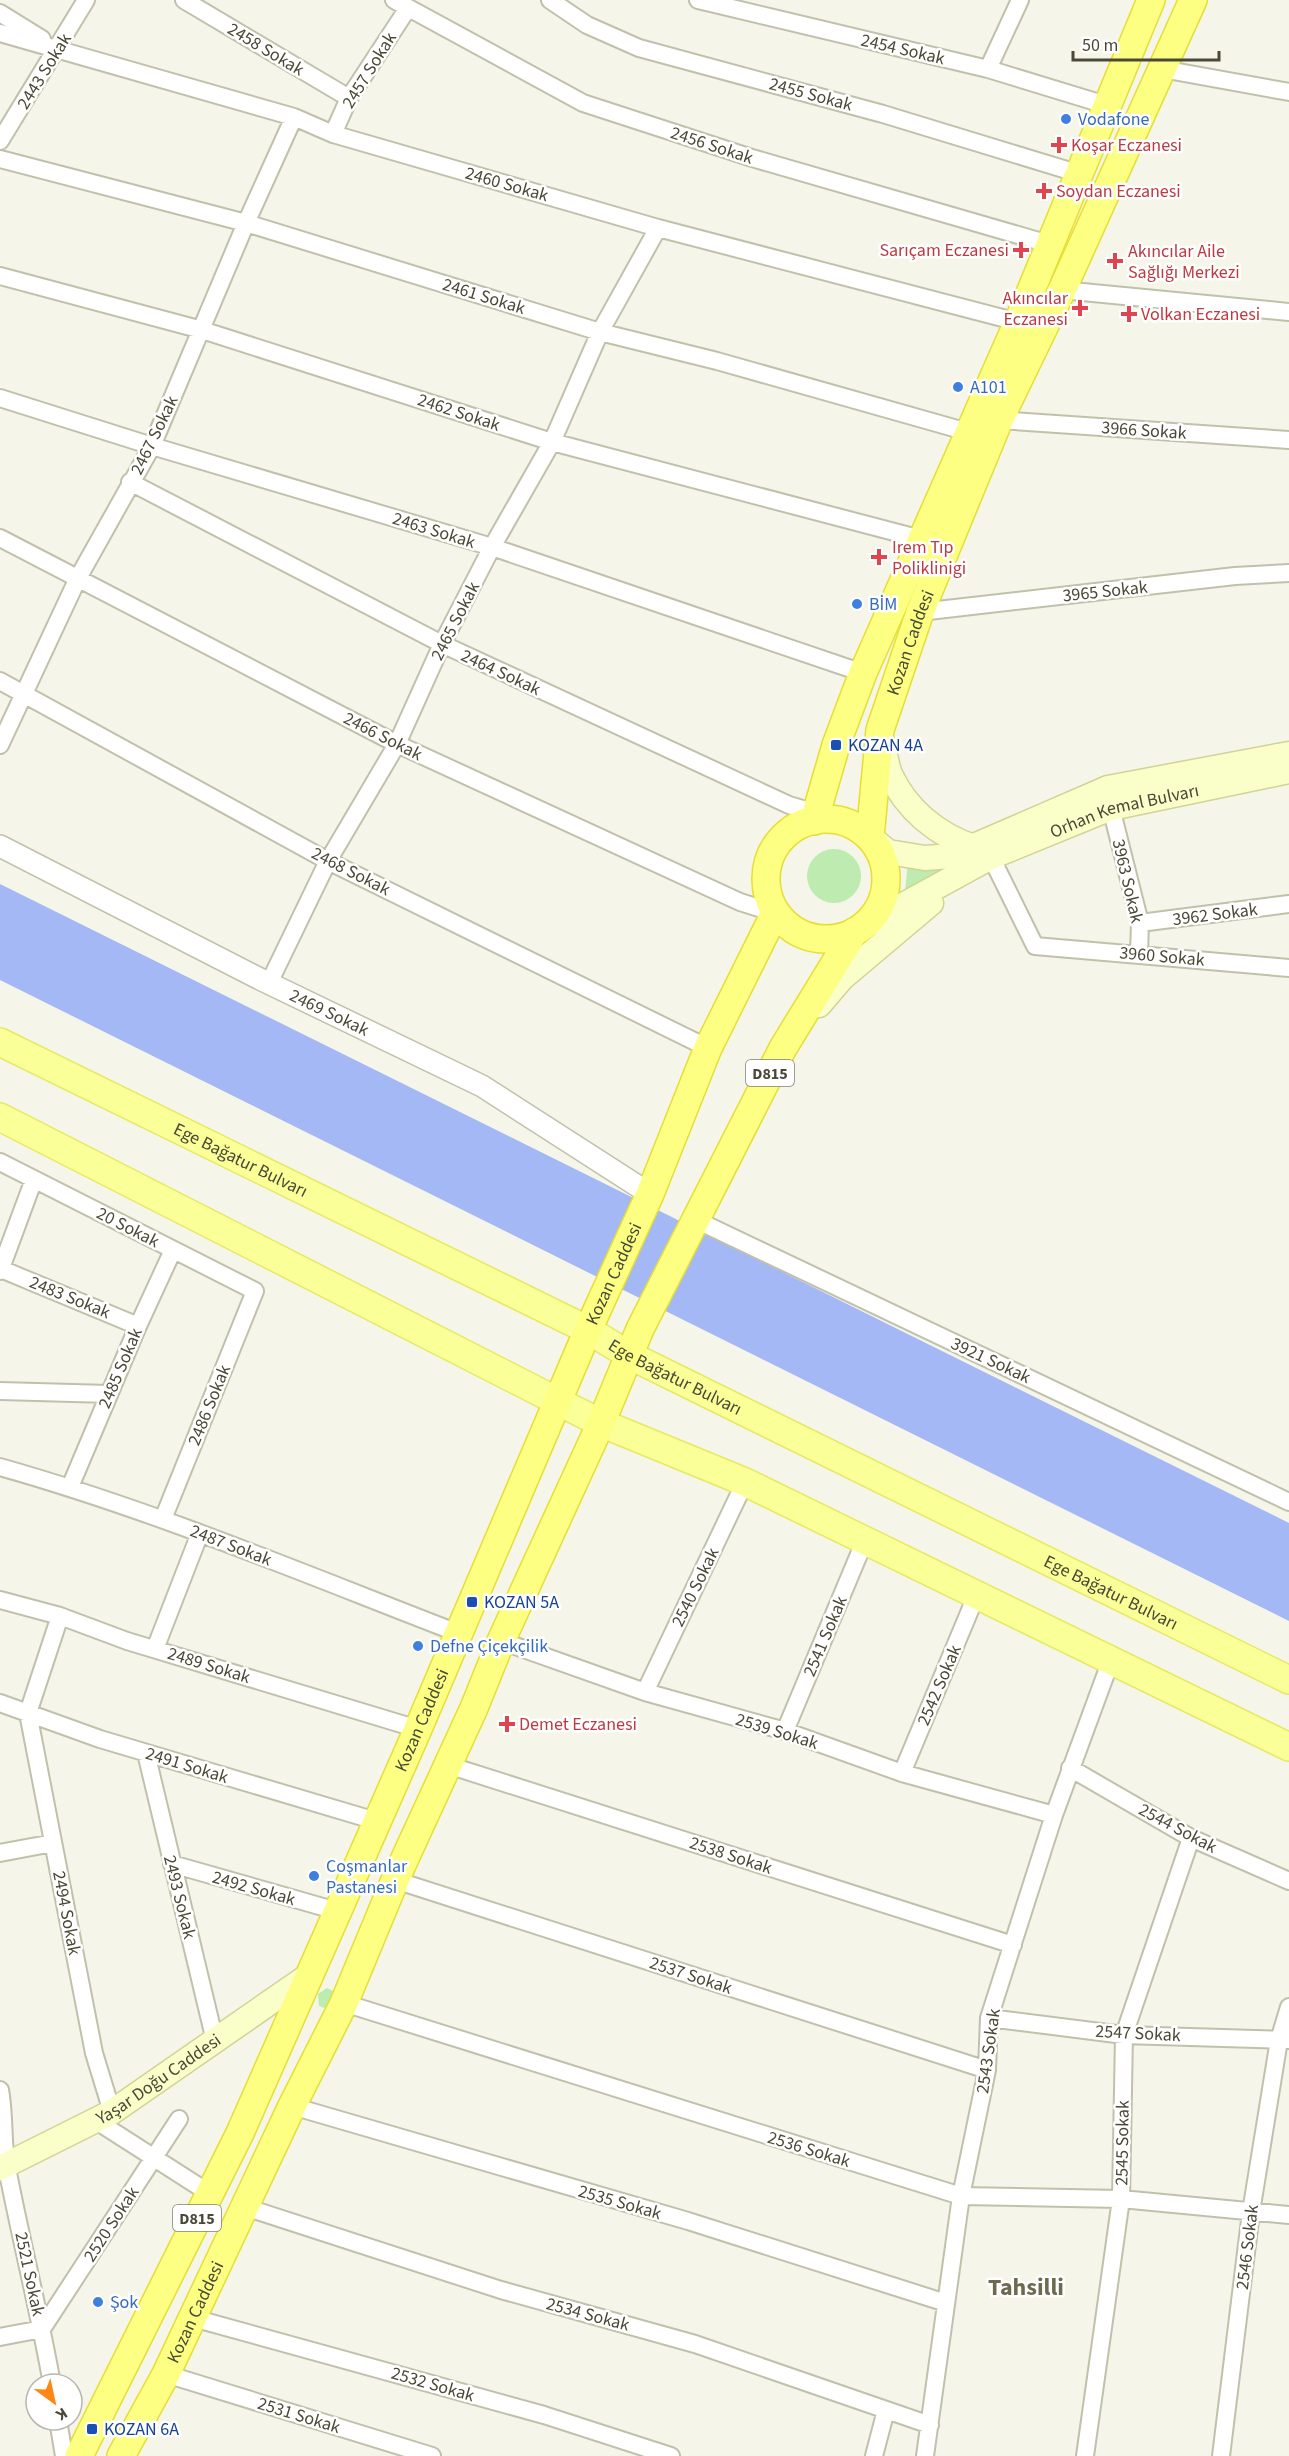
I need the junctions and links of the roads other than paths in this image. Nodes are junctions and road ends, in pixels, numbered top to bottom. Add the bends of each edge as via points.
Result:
1 (86, 0) edge
2 (184, 0) edge
3 (550, 0) edge
4 (699, 0) edge
5 (1020, 0) edge
6 (1151, 0) edge
7 (1193, 0) edge
8 (401, 4) edge
9 (0, 13) edge
10 (0, 33) edge
11 (58, 49) junction
12 (988, 69) junction
13 (1162, 69) junction
14 (1289, 92) edge
15 (349, 98) junction
16 (1106, 105) junction
17 (294, 117) junction
18 (333, 134) junction
19 (0, 141) edge
20 (0, 159) edge
21 (1080, 174) junction
22 (246, 223) junction
23 (658, 228) junction
24 (1049, 244) junction
25 (0, 276) edge
26 (1062, 290) junction
27 (1289, 312) edge
28 (1018, 322) junction
29 (202, 330) junction
30 (600, 332) junction
31 (0, 398) edge
32 (999, 420) junction
33 (968, 432) junction
34 (1289, 440) edge
35 (552, 442) junction
36 (152, 446) junction
37 (130, 482) junction
38 (0, 538) edge
39 (921, 539) junction
40 (492, 547) junction
41 (1289, 573) edge
42 (78, 578) junction
43 (920, 612) junction
44 (442, 644) junction
45 (863, 673) junction
46 (0, 681) edge
47 (24, 693) junction
48 (880, 730) junction
49 (397, 744) junction
50 (0, 745) edge
51 (1289, 753) edge
52 (1289, 771) edge
53 (1112, 808) junction
54 (815, 817) junction
55 (870, 837) junction
56 (0, 846) edge
57 (982, 852) junction
58 (328, 861) junction
59 (969, 871) junction
60 (1289, 904) edge
61 (775, 913) junction
62 (1140, 923) junction
63 (854, 932) junction
64 (1139, 954) junction
65 (1289, 968) edge
66 (269, 983) junction
67 (0, 1042) edge
68 (708, 1048) junction
69 (783, 1048) junction
70 (0, 1117) edge
71 (0, 1162) edge
72 (34, 1179) junction
73 (650, 1194) junction
74 (694, 1219) junction
75 (7, 1229) edge
76 (173, 1250) junction
77 (0, 1270) edge
78 (255, 1291) joint
79 (138, 1326) junction
80 (588, 1330) junction
81 (629, 1355) junction
82 (0, 1391) edge
83 (109, 1394) junction
84 (559, 1402) junction
85 (601, 1423) junction
86 (0, 1467) edge
87 (745, 1482) junction
88 (70, 1487) junction
89 (1289, 1502) edge
90 (163, 1519) junction
91 (200, 1533) junction
92 (865, 1540) junction
93 (976, 1596) junction
94 (0, 1600) edge
95 (60, 1616) junction
96 (458, 1634) junction
97 (501, 1641) junction
98 (155, 1649) junction
99 (1111, 1660) junction
100 (1289, 1680) edge
101 (645, 1692) junction
102 (0, 1703) edge
103 (28, 1713) junction
104 (418, 1729) junction
105 (784, 1731) junction
106 (1289, 1747) edge
107 (147, 1753) junction
108 (448, 1765) junction
109 (1070, 1768) junction
110 (902, 1773) junction
111 (1054, 1815) junction
112 (376, 1821) junction
113 (1191, 1838) junction
114 (53, 1843) junction
115 (0, 1853) edge
116 (172, 1864) junction
117 (395, 1880) junction
118 (1289, 1881) edge
119 (337, 1911) junction
120 (1013, 1945) junction
121 (308, 1976) junction
122 (297, 2001) junction
123 (342, 2005) junction
124 (1289, 2007) edge
125 (988, 2018) junction
126 (1124, 2035) junction
127 (1284, 2040) edge
128 (215, 2042) junction
129 (987, 2070) junction
130 (0, 2090) edge
131 (292, 2106) junction
132 (103, 2116) junction
133 (179, 2119) dead end
134 (154, 2158) junction
135 (3, 2166) edge
136 (209, 2193) junction
137 (961, 2196) junction
138 (1121, 2199) junction
139 (245, 2207) junction
140 (1251, 2212) junction
141 (1289, 2215) edge
142 (946, 2303) junction
143 (193, 2318) junction
144 (42, 2329) junction
145 (0, 2337) edge
146 (50, 2372) edge
147 (166, 2374) junction
148 (886, 2410) junction
149 (930, 2425) junction
150 (60, 2432) edge
151 (64, 2456) edge
152 (79, 2456) edge
153 (121, 2456) edge
154 (432, 2456) edge
155 (671, 2456) edge
156 (874, 2456) edge
157 (925, 2456) edge
158 (1085, 2456) edge
159 (1221, 2456) edge

1 - 11 street, 2443 Sokak
2 - 15 street, 2458 Sokak
3 - 21 street, 2455 Sokak via 587,25 639,48 883,114
4 - 12 street, 2454 Sokak
5 - 12 street
6 - 16 highway, Kozan Caddesi
7 - 13 highway, Kozan Caddesi
8 - 15 street, 2457 Sokak
8 - 24 street, 2456 Sokak via 583,103 752,158
9 - 11 street
10 - 11 street, 2460 Sokak
11 - 17 street, 2460 Sokak
11 - 19 street, 2443 Sokak
12 - 16 street, 2454 Sokak
13 - 14 street
13 - 26 highway, Kozan Caddesi
15 - 18 street, 2457 Sokak
16 - 21 highway, Kozan Caddesi
17 - 18 street, 2460 Sokak
17 - 22 street, 2467 Sokak
18 - 23 street, 2460 Sokak
20 - 22 street, 2461 Sokak
21 - 24 highway, Kozan Caddesi
22 - 29 street, 2467 Sokak
22 - 30 street, 2461 Sokak
23 - 28 street, 2460 Sokak
23 - 30 street, 2465 Sokak
24 - 28 highway, Kozan Caddesi
25 - 29 street, 2462 Sokak
26 - 27 street
26 - 32 highway, Kozan Caddesi
28 - 33 highway, Kozan Caddesi
29 - 35 street, 2462 Sokak
29 - 36 street, 2467 Sokak
30 - 33 street, 2461 Sokak
30 - 35 street, 2465 Sokak
31 - 36 street, 2463 Sokak
32 - 34 street, 3966 Sokak
32 - 43 highway, Kozan Caddesi
33 - 39 highway, Kozan Caddesi
35 - 39 street, 2462 Sokak
35 - 40 street, 2465 Sokak
36 - 37 street, 2467 Sokak
36 - 40 street, 2463 Sokak
37 - 42 street, 2467 Sokak
37 - 44 street, 2464 Sokak
38 - 42 street, 2466 Sokak
39 - 45 highway, Kozan Caddesi
40 - 44 street, 2465 Sokak
40 - 45 street, 2463 Sokak
41 - 43 street, 3965 Sokak
42 - 47 street, 2467 Sokak
42 - 49 street, 2466 Sokak
43 - 48 highway, Kozan Caddesi
44 - 49 street, 2465 Sokak
44 - 54 street, 2464 Sokak
45 - 54 highway, Kozan Caddesi
46 - 47 street, 2468 Sokak
47 - 50 street, 2467 Sokak
47 - 58 street, 2468 Sokak
48 - 55 highway, Kozan Caddesi
48 - 57 main road via 890,773 908,804 940,833
49 - 58 street, 2465 Sokak
49 - 61 street, 2466 Sokak via 740,902
51 - 57 main road, Orhan Kemal Bulvarı via 1108,788
52 - 53 main road, Orhan Kemal Bulvarı
53 - 57 main road, Orhan Kemal Bulvarı
53 - 62 street, 3963 Sokak
54 - 55 highway via 833,819
54 - 61 highway via 784,837 769,862 768,896
55 - 57 main road via 888,852 925,858
55 - 63 highway, D815 via 881,855 886,875 883,900 873,916
56 - 66 street, 2469 Sokak
57 - 59 main road, Orhan Kemal Bulvarı
57 - 64 street, 3960 Sokak via 1035,946
58 - 66 street, 2465 Sokak
58 - 68 street, 2468 Sokak
59 - 63 main road
59 - 69 main road via 843,978
60 - 62 street, 3962 Sokak
61 - 63 highway, D815 via 785,925 819,939 838,939
61 - 68 highway, Kozan Caddesi / D815
62 - 64 street, 3963 Sokak
63 - 69 highway, Kozan Caddesi / D815
64 - 65 street, 3960 Sokak
66 - 73 street, 2469 Sokak via 482,1086
67 - 80 main road, Ege Bağatur Bulvarı
68 - 73 highway, Kozan Caddesi / D815
69 - 74 highway, Kozan Caddesi / D815
70 - 84 main road
71 - 72 street, 20 Sokak
72 - 75 street
72 - 76 street, 20 Sokak
73 - 80 highway, Kozan Caddesi / D815
74 - 81 highway, Kozan Caddesi / D815
74 - 89 street, 3921 Sokak
75 - 77 street
76 - 78 street, 20 Sokak
76 - 79 street, 2485 Sokak
77 - 79 street, 2483 Sokak
78 - 90 street, 2486 Sokak
79 - 83 street, 2485 Sokak
80 - 81 main road, Ege Bağatur Bulvarı
80 - 84 highway, Kozan Caddesi / D815
81 - 85 highway, Kozan Caddesi / D815
81 - 100 main road, Ege Bağatur Bulvarı
82 - 83 street
83 - 88 street, 2485 Sokak
84 - 85 main road
84 - 96 highway, Kozan Caddesi / D815
85 - 87 main road
85 - 97 highway, Kozan Caddesi / D815
86 - 88 street, 2487 Sokak
87 - 92 main road
87 - 101 street, 2540 Sokak
88 - 90 street, 2487 Sokak
90 - 91 street, 2487 Sokak
91 - 96 street, 2487 Sokak
91 - 98 street
92 - 93 main road
92 - 105 street, 2541 Sokak
93 - 99 main road
93 - 110 street, 2542 Sokak
94 - 95 street, 2489 Sokak
95 - 98 street, 2489 Sokak
95 - 103 street
96 - 104 highway, Kozan Caddesi / D815
97 - 101 street, 2539 Sokak
97 - 108 highway, Kozan Caddesi / D815
98 - 104 street, 2489 Sokak
99 - 106 main road
99 - 109 street, 2543 Sokak
101 - 105 street, 2539 Sokak
102 - 103 street, 2491 Sokak
103 - 107 street, 2491 Sokak
103 - 114 street, 2494 Sokak
104 - 112 highway, Kozan Caddesi / D815
105 - 110 street, 2539 Sokak
107 - 112 street, 2491 Sokak
107 - 116 street, 2493 Sokak
108 - 117 highway, Kozan Caddesi / D815
108 - 120 street, 2538 Sokak
109 - 111 street, 2543 Sokak
109 - 113 street, 2544 Sokak
110 - 111 street, 2539 Sokak
111 - 120 street, 2543 Sokak
112 - 119 highway, Kozan Caddesi / D815
113 - 118 street, 2544 Sokak
113 - 126 street, 2545 Sokak
114 - 115 street
114 - 132 street, 2494 Sokak
116 - 119 street, 2492 Sokak
116 - 128 street, 2493 Sokak
117 - 123 highway, Kozan Caddesi / D815
117 - 129 street, 2537 Sokak
119 - 121 highway, Kozan Caddesi / D815
120 - 125 street, 2543 Sokak
121 - 122 highway, Kozan Caddesi / D815
121 - 123 highway via 332,1976
121 - 128 main road, Yaşar Doğu Caddesi
122 - 123 highway via 307,2014
122 - 136 highway, Kozan Caddesi / D815 via 240,2133
123 - 131 highway, Kozan Caddesi / D815
123 - 137 street, 2536 Sokak
124 - 127 street, 2546 Sokak
125 - 126 street, 2547 Sokak
125 - 129 street, 2543 Sokak
126 - 127 street, 2547 Sokak
126 - 138 street, 2545 Sokak
127 - 140 street, 2546 Sokak
128 - 132 main road, Yaşar Doğu Caddesi
129 - 137 street, 2543 Sokak
130 - 135 street, 2521 Sokak via 4,2113
131 - 139 highway, Kozan Caddesi / D815
131 - 142 street, 2535 Sokak via 688,2221
132 - 134 street
132 - 135 main road, Yaşar Doğu Caddesi
133 - 134 street, 2520 Sokak
134 - 136 street
134 - 144 street, 2520 Sokak
135 - 144 street, 2521 Sokak
136 - 152 highway, Kozan Caddesi / D815
137 - 138 street, 2536 Sokak
137 - 142 street, 2543 Sokak
138 - 140 street, 2536 Sokak
138 - 158 street, 2545 Sokak
139 - 143 highway, Kozan Caddesi / D815
139 - 148 street, 2534 Sokak via 501,2290 695,2344
140 - 141 street, 2536 Sokak
140 - 159 street, 2546 Sokak
142 - 149 street, 2543 Sokak
143 - 147 highway, Kozan Caddesi / D815
143 - 155 street, 2532 Sokak via 544,2415
144 - 145 street
144 - 146 street, 2521 Sokak
147 - 153 highway, Kozan Caddesi / D815
147 - 154 street, 2531 Sokak
148 - 149 street, 2534 Sokak
148 - 156 street
149 - 157 street, 2543 Sokak
150 - 151 street

